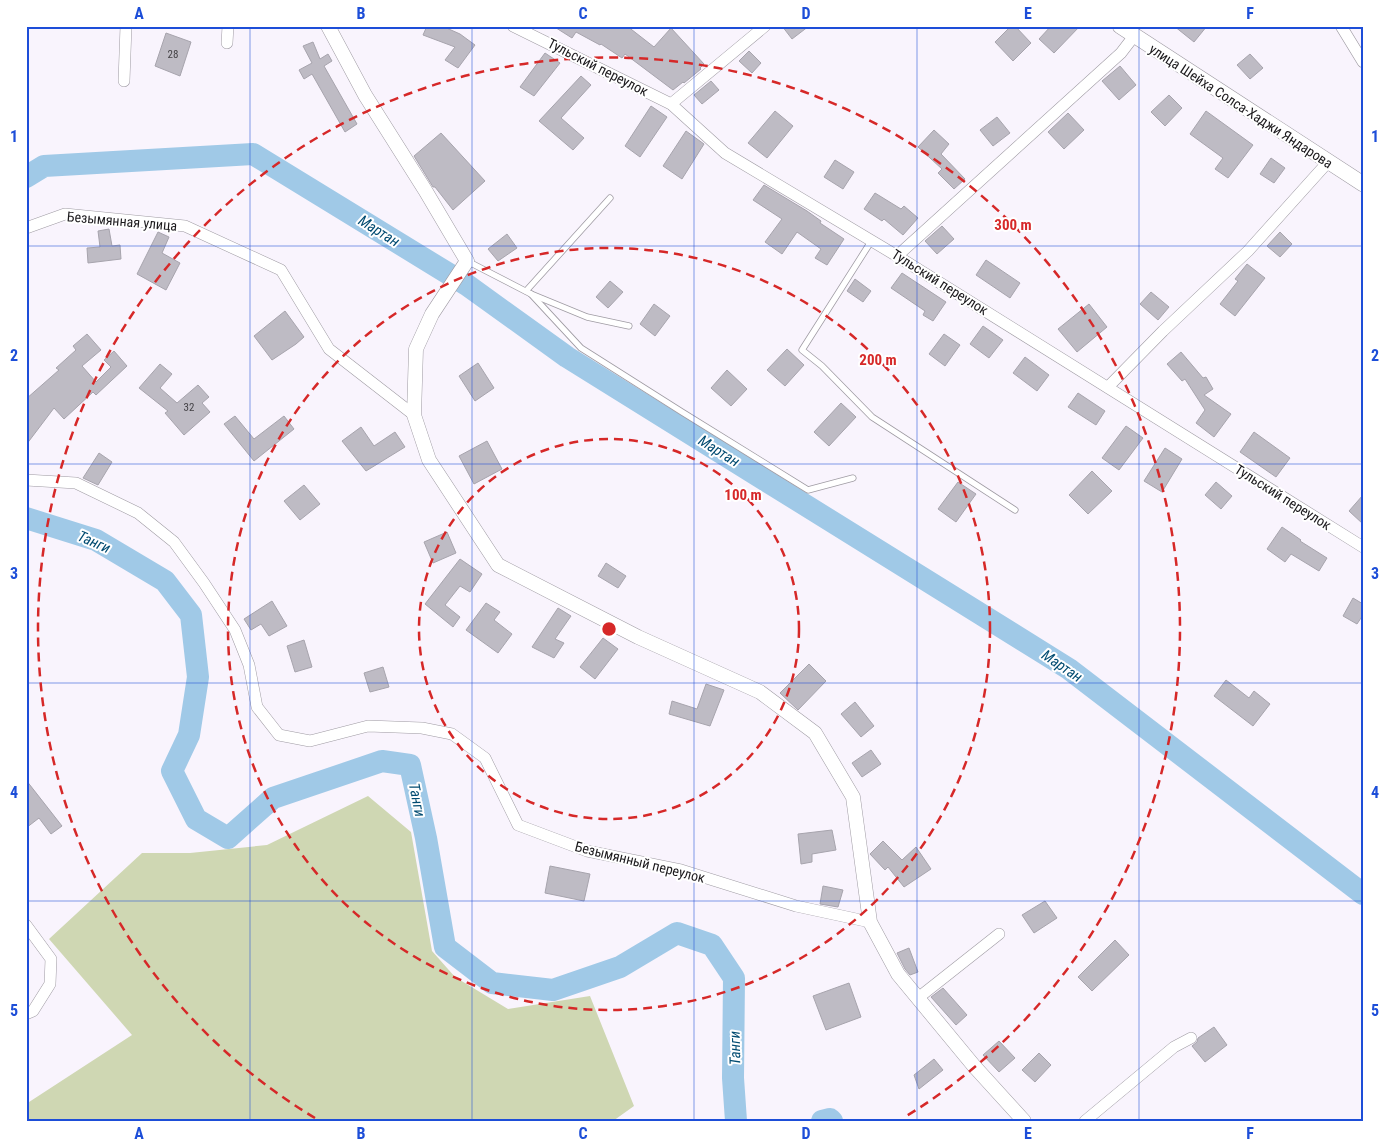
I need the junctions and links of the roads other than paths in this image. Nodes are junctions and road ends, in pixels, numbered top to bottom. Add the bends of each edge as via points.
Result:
1 (126, 26) edge
2 (228, 26) edge
3 (328, 26) edge
4 (513, 26) edge
5 (765, 26) edge
6 (1120, 26) edge
7 (1340, 26) edge
8 (1134, 36) junction
9 (227, 44) dead end
10 (1363, 62) edge
11 (124, 81) dead end
12 (670, 104) junction
13 (1328, 162) junction
14 (1363, 184) edge
15 (610, 198) dead end
16 (26, 228) edge
17 (872, 240) junction
18 (897, 256) junction
19 (467, 261) junction
20 (529, 292) junction
21 (629, 326) dead end
22 (1108, 387) junction
23 (414, 415) junction
24 (853, 478) dead end
25 (26, 480) edge
26 (1016, 510) dead end
27 (1363, 547) edge
28 (870, 922) junction
29 (26, 925) edge
30 (999, 934) dead end
31 (918, 998) junction
32 (26, 1014) edge
33 (1191, 1038) dead end
34 (1024, 1121) edge
35 (1085, 1121) edge

1 - 11 street
2 - 9 street
3 - 19 street via 365,95
4 - 12 street, Тульский переулок
5 - 12 street
6 - 8 main road, улица Шейха Солса-Хаджи Яндарова
7 - 10 street
8 - 13 main road, улица Шейха Солса-Хаджи Яндарова
8 - 18 street via 1121,53
12 - 17 street, Тульский переулок via 726,152
13 - 14 main road, улица Шейха Солса-Хаджи Яндарова
13 - 22 street via 1248,252
15 - 20 lane
16 - 23 street, Безымянная улица via 65,214 185,226 282,270 329,349
17 - 18 street, Тульский переулок
17 - 26 lane via 802,350 872,417
18 - 22 street, Тульский переулок
19 - 20 lane
19 - 23 street via 432,314 416,349
20 - 21 lane via 587,316
20 - 24 lane via 581,348 808,490
22 - 27 street, Тульский переулок
23 - 28 street via 429,460 498,565 638,637 760,692 815,733 854,797
25 - 28 street, Безымянный переулок via 76,483 138,513 174,542 235,630 249,665 257,708 280,735 310,741 368,726 422,728 452,734 485,758 518,825 587,851 681,870 796,906
28 - 31 street via 898,974
29 - 32 street via 51,959 50,984 33,1012
30 - 31 street
31 - 34 street
33 - 35 street via 1174,1047

